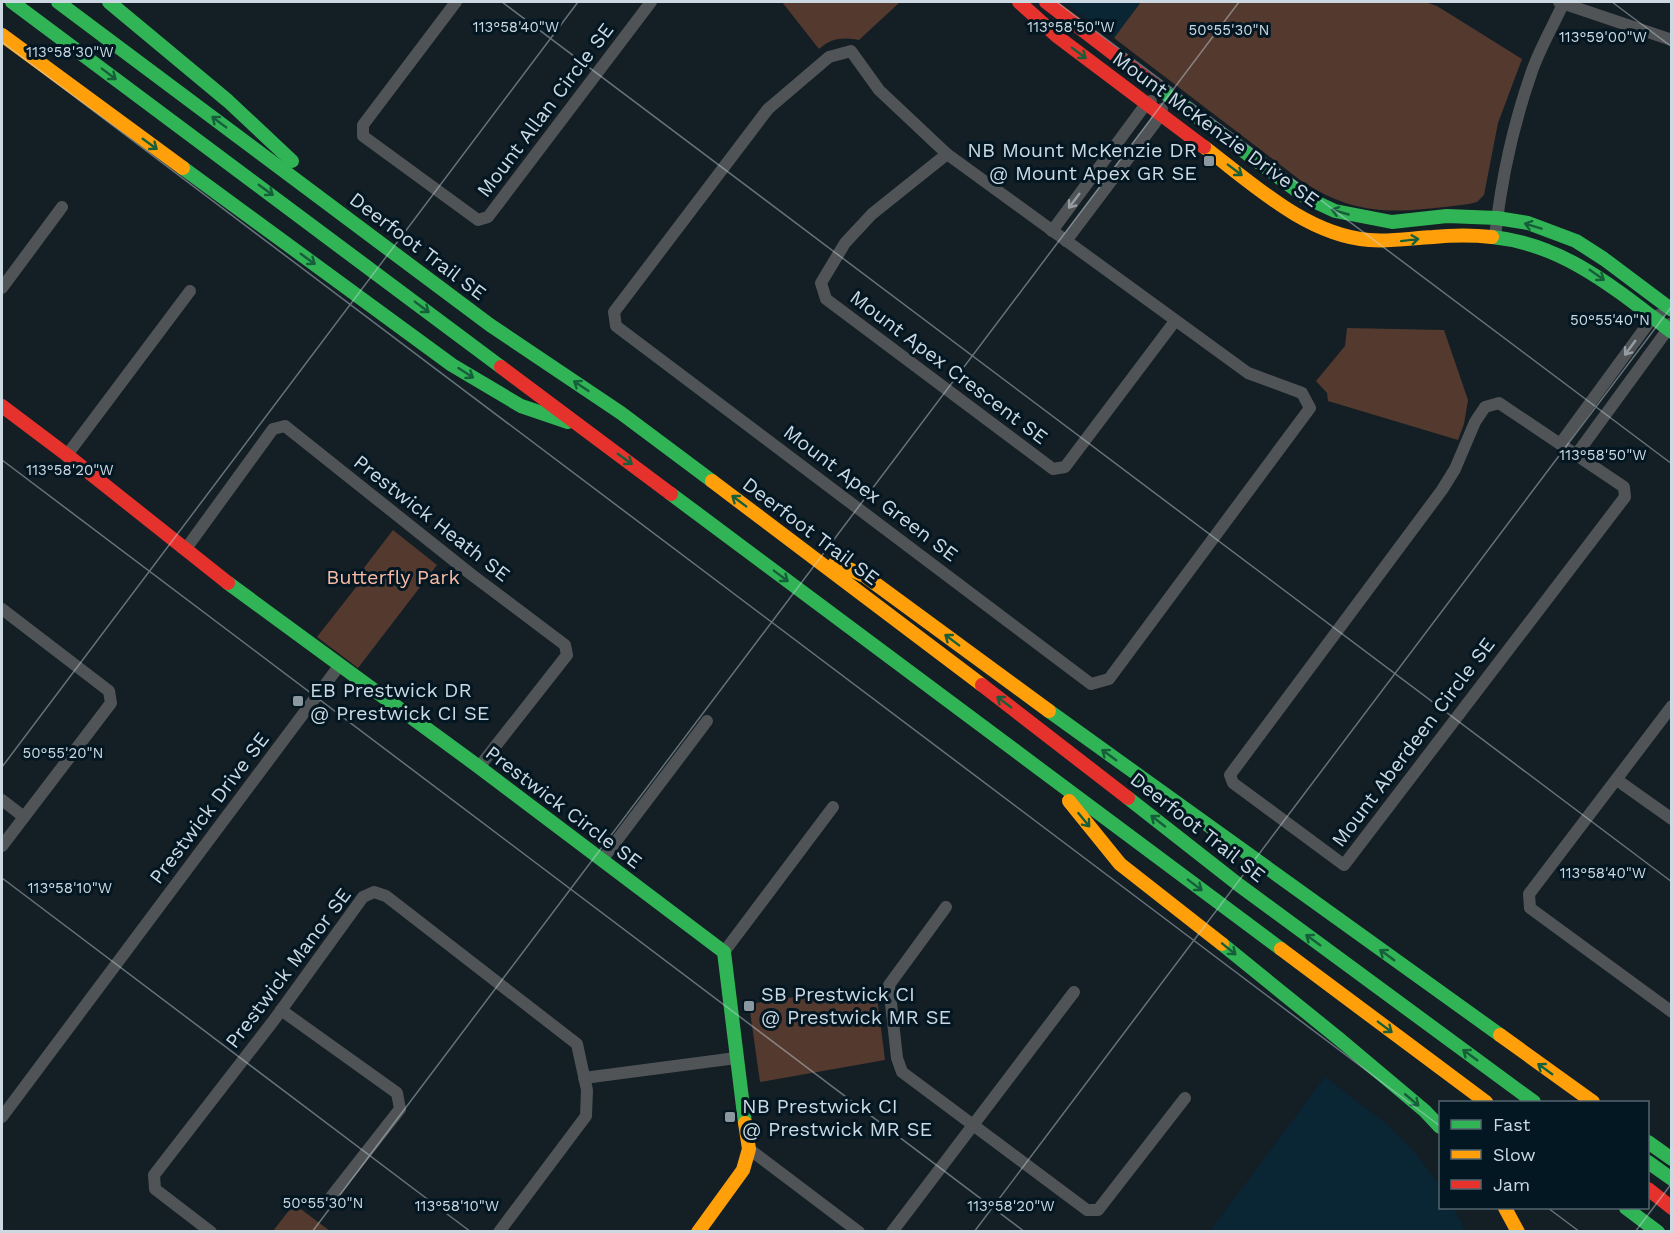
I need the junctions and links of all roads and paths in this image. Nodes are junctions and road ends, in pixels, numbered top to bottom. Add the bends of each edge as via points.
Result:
1 (12, 2) edge
2 (58, 2) edge
3 (109, 2) edge
4 (456, 2) edge
5 (651, 2) edge
6 (1018, 2) edge
7 (1046, 2) edge
8 (1561, 3) edge
9 (2, 35) edge
10 (1671, 40) edge
11 (1165, 93) junction
12 (1146, 104) junction
13 (1161, 115) junction
14 (947, 154) junction
15 (62, 207) dead end
16 (1497, 218) junction
17 (1052, 231) junction
18 (367, 233) junction
19 (1495, 237) junction
20 (1066, 241) junction
21 (2, 288) edge
22 (190, 291) dead end
23 (1671, 310) edge
24 (1653, 317) junction
25 (1175, 321) junction
26 (1670, 326) edge
27 (2, 406) edge
28 (578, 424) junction
29 (1560, 444) junction
30 (68, 455) junction
31 (1576, 455) junction
32 (802, 549) junction
33 (185, 550) junction
34 (2, 609) edge
35 (339, 666) junction
36 (1671, 706) edge
37 (707, 721) dead end
38 (479, 767) junction
39 (1048, 774) junction
40 (1617, 780) junction
41 (2, 800) edge
42 (833, 807) dead end
43 (24, 817) junction
44 (1671, 819) edge
45 (2, 846) edge
46 (602, 860) junction
47 (946, 907) dead end
48 (724, 952) junction
49 (1074, 992) dead end
50 (281, 1010) junction
51 (1671, 1012) edge
52 (736, 1058) junction
53 (584, 1078) junction
54 (1185, 1098) dead end
55 (1485, 1101) edge
56 (1533, 1101) edge
57 (1592, 1101) edge
58 (2, 1117) edge
59 (974, 1126) junction
60 (1439, 1126) edge
61 (1649, 1143) edge
62 (749, 1149) junction
63 (1671, 1159) edge
64 (1649, 1163) edge
65 (1671, 1179) edge
66 (1649, 1191) edge
67 (331, 1197) dead end
68 (1671, 1208) edge
69 (1506, 1209) edge
70 (1627, 1209) edge
71 (211, 1232) edge
72 (499, 1232) edge
73 (698, 1232) edge
74 (859, 1232) edge
75 (892, 1232) edge
76 (1518, 1232) edge
77 (1658, 1232) edge

1 -> 28 main road
18 -> 2 main road, Deerfoot Trail SE
3 - 18 main road via 228,100
4 - 5 street, Mount Allan Circle SE via 363,124 363,136 478,220 488,217
6 -> 12 main road, Mount McKenzie Drive SE
7 - 11 main road, Mount McKenzie Drive SE
8 - 10 street
8 - 16 street via 1533,69 1512,135
9 -> 28 main road via 452,365 514,404 544,417
11 - 12 street
11 - 13 street
16 -> 11 main road, Mount McKenzie Drive SE via 1447,216 1392,222 1335,212 1307,198
12 - 13 main road, Mount McKenzie Drive SE
12 -> 17 street
13 -> 19 main road, Mount McKenzie Drive SE via 1268,195 1327,230 1358,239 1395,241 1443,236
13 - 20 street
14 - 17 street, Mount Apex Green SE
14 - 25 street, Mount Apex Crescent SE via 872,214 845,243 821,283 826,299 1053,469 1065,466
14 - 25 street, Mount Apex Green SE via 879,90 851,51 829,57 768,109 614,312 616,326 1091,684 1109,679 1311,408 1302,393 1248,373
15 - 21 street
16 - 19 street
23 -> 16 main road, Mount McKenzie Drive SE via 1576,241
17 - 20 street, Mount Apex Green SE
32 -> 18 main road, Deerfoot Trail SE via 621,412 490,325
19 -> 24 main road, Mount McKenzie Drive SE via 1565,256 1596,273
20 - 25 street, Mount Apex Green SE
22 - 30 street
23 - 24 street
24 - 26 main road, Mount McKenzie Drive SE
24 -> 29 street
26 - 31 street
27 - 30 main road, Prestwick Circle SE
28 -> 39 main road
29 - 31 street, Mount Aberdeen Circle SE
29 - 31 street, Mount Aberdeen Circle SE via 1499,403 1485,407 1442,490 1230,775 1233,783 1344,865 1625,497 1624,487
30 - 33 main road, Prestwick Circle SE
56 -> 32 main road, Deerfoot Trail SE via 1239,885 1069,750
57 -> 32 main road via 865,576
33 - 35 main road, Prestwick Circle SE
33 - 38 street, Prestwick Heath SE via 273,429 285,426 566,645 567,655
34 - 43 street via 109,691 111,703
35 - 38 main road, Prestwick Circle SE
35 - 58 street, Prestwick Drive SE
36 - 40 street
37 - 46 street
38 - 46 main road, Prestwick Circle SE
39 -> 55 main road
39 -> 60 main road via 1120,864 1338,1038
40 - 44 street
40 - 51 street via 1529,894 1530,908
41 - 43 street
42 - 48 street
43 - 45 street
46 - 48 main road, Prestwick Circle SE
47 - 59 street via 889,985 897,1058 902,1072
48 - 52 main road
49 - 59 street
50 - 53 street, Prestwick Manor SE via 363,897 374,892 386,896 577,1044
50 - 67 street via 397,1093 400,1109
50 - 71 street, Prestwick Manor SE via 154,1175 155,1189
52 - 53 street
52 - 62 main road
53 - 72 street, Prestwick Manor SE via 586,1116
54 - 59 street via 1098,1210 1087,1210
59 - 75 street
61 - 63 main road
62 - 73 main road via 743,1170
62 - 74 street
64 - 65 main road
66 - 68 main road
69 - 76 main road
70 - 77 main road

